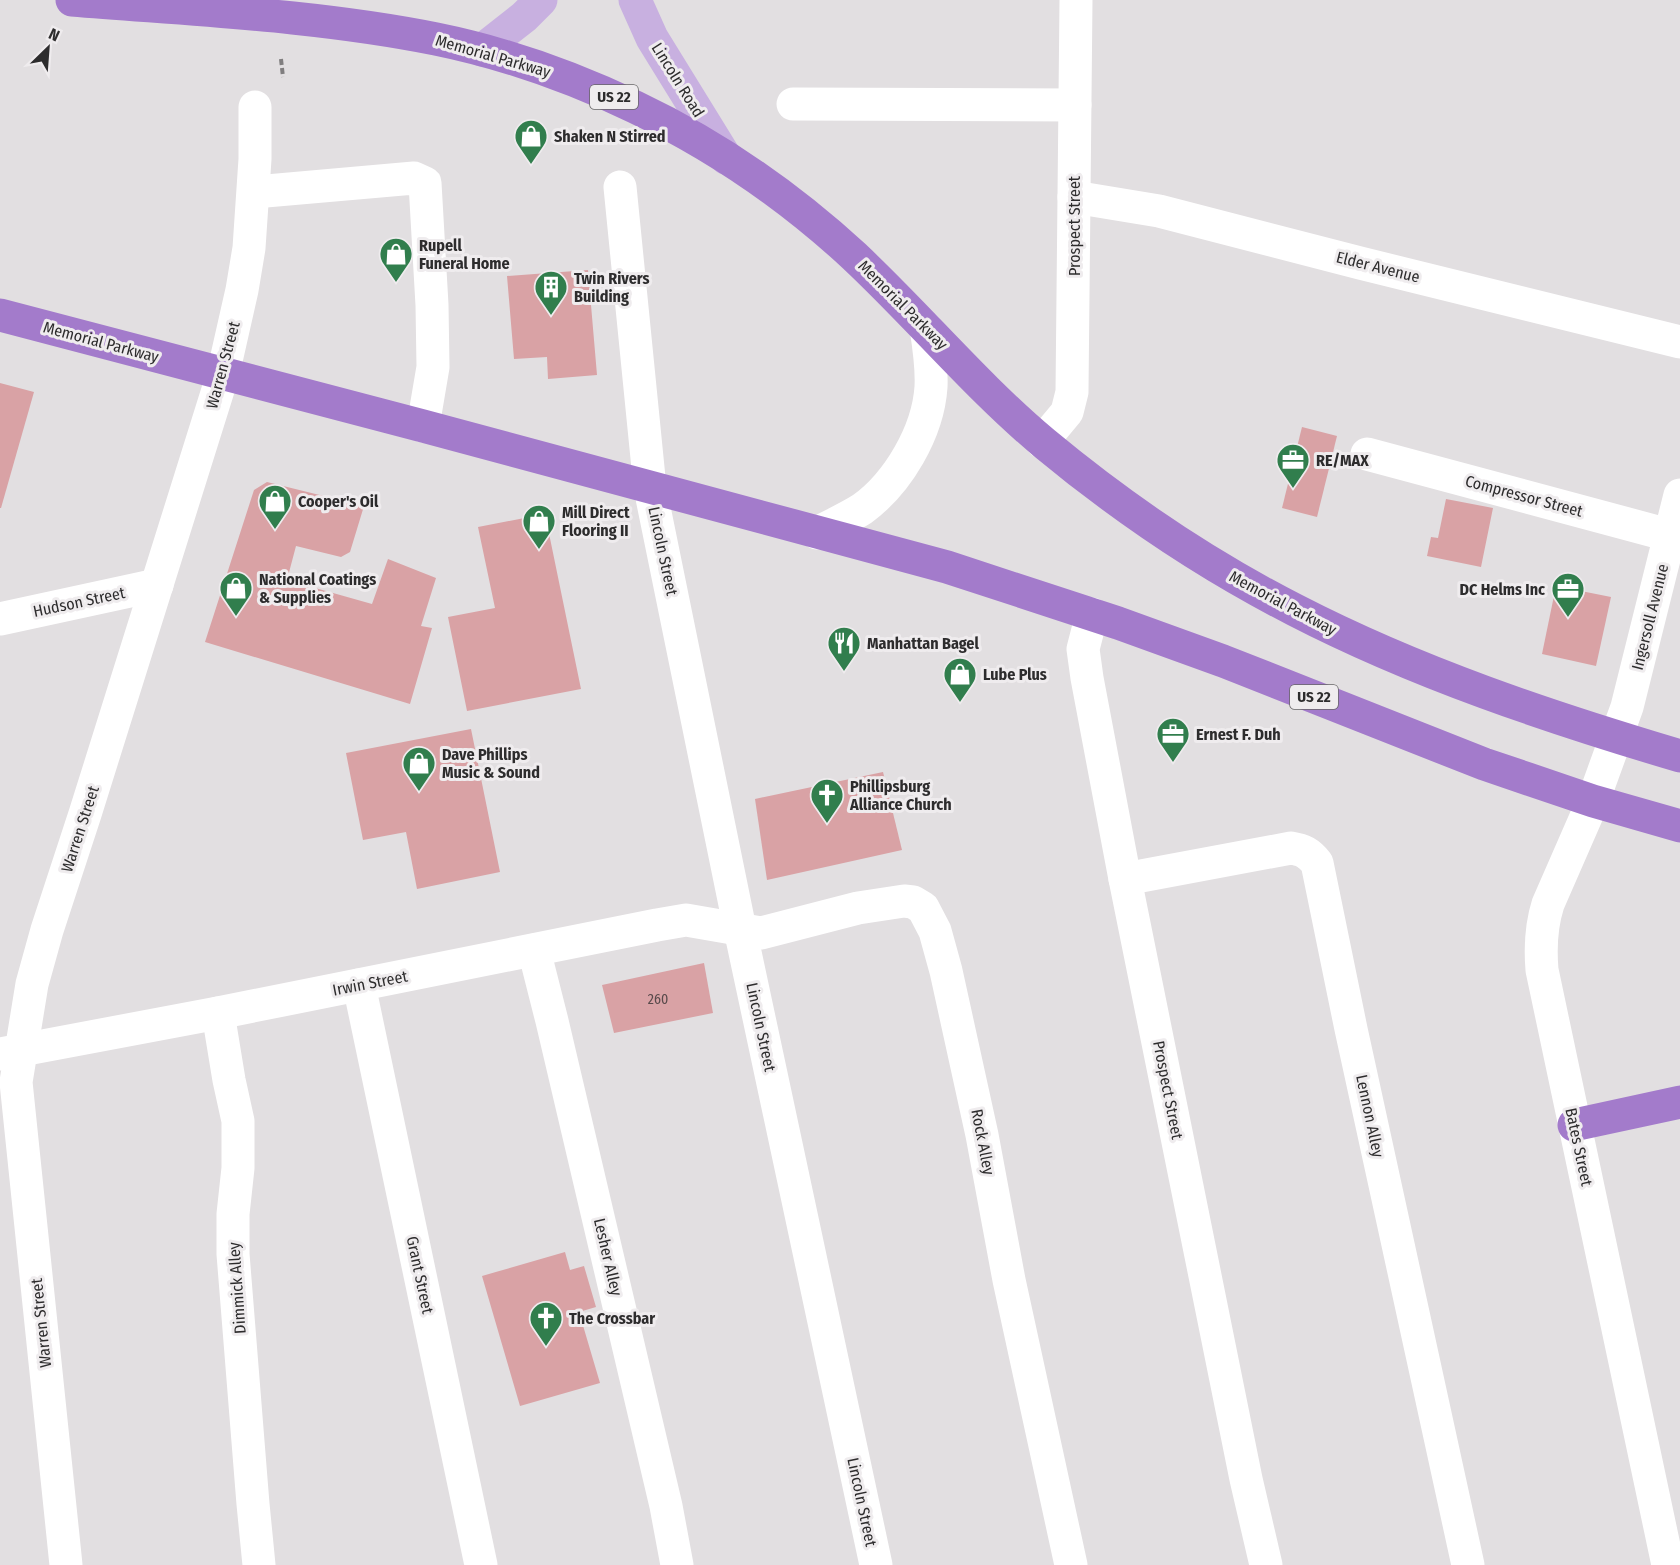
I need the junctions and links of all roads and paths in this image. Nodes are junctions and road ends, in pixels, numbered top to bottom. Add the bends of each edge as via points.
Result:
1 (72, 0) edge
2 (541, 0) edge
3 (634, 0) edge
4 (1076, 0) edge
5 (232, 6) edge
6 (482, 50) junction
7 (281, 60) dead end
8 (283, 76) dead end
9 (793, 104) dead end
10 (1075, 105) junction
11 (255, 107) dead end
12 (726, 158) junction
13 (620, 187) dead end
14 (254, 192) junction
15 (1074, 196) junction
16 (0, 315) edge
17 (926, 327) junction
18 (1680, 342) edge
19 (223, 374) junction
20 (423, 426) junction
21 (1042, 442) junction
22 (1367, 454) dead end
23 (650, 488) junction
24 (1680, 495) edge
25 (817, 533) junction
26 (1675, 536) edge
27 (157, 585) junction
28 (1092, 614) junction
29 (0, 619) edge
30 (1617, 738) junction
31 (1680, 756) edge
32 (1593, 801) junction
33 (1680, 826) edge
34 (1125, 879) junction
35 (740, 929) junction
36 (534, 950) junction
37 (358, 985) junction
38 (218, 1013) junction
39 (10, 1052) edge
40 (1680, 1102) edge
41 (1574, 1125) junction
42 (66, 1565) edge
43 (260, 1565) edge
44 (481, 1565) edge
45 (678, 1565) edge
46 (876, 1565) edge
47 (1071, 1565) edge
48 (1266, 1565) edge
49 (1468, 1565) edge
50 (1668, 1565) edge

1 - 5 highway, Memorial Parkway / US 22
2 - 6 main road
3 - 12 main road, Lincoln Road via 652,38
4 - 10 street, Prospect Street
5 - 6 highway, Memorial Parkway / US 22
6 - 12 highway, Memorial Parkway / US 22 via 612,96
7 - 8 path
9 - 10 street
10 - 15 street, Prospect Street
11 - 14 street, Warren Street
12 - 17 highway, Memorial Parkway / US 22 via 820,227
13 - 23 street, Lincoln Street
14 - 19 street, Warren Street via 242,290
14 - 20 street via 414,178 426,183 433,367
15 - 18 street, Elder Avenue via 1159,211
15 - 21 street, Prospect Street via 1072,392 1067,412
16 - 19 highway, Memorial Parkway / US 22
17 - 21 highway, Memorial Parkway / US 22
17 - 25 street via 931,388 927,409 907,458 880,494 862,509
19 - 20 highway, Memorial Parkway / US 22
19 - 27 street, Warren Street
20 - 23 highway, Memorial Parkway / US 22
21 - 30 highway, Memorial Parkway / US 22 via 1147,522 1294,610 1399,658
22 - 26 street, Compressor Street
23 - 25 highway, Memorial Parkway / US 22
23 - 35 street, Lincoln Street
24 - 26 street, Ingersoll Avenue
25 - 28 highway, Memorial Parkway / US 22 via 947,567
26 - 30 street, Ingersoll Avenue
27 - 29 street, Hudson Street
27 - 39 street, Warren Street
28 - 32 highway, Memorial Parkway / US 22 via 1484,764
28 - 34 street, Prospect Street via 1083,649
30 - 31 highway, Memorial Parkway / US 22
30 - 32 street, Bates Street
32 - 33 highway, Memorial Parkway / US 22
32 - 41 street, Bates Street via 1548,904 1540,951
34 - 48 street, Prospect Street
34 - 49 street, Lennon Alley via 1291,848 1310,854 1317,863
35 - 36 street, Irwin Street via 686,920
35 - 46 street, Lincoln Street
35 - 47 street, Rock Alley via 760,933 858,908 904,901 923,908 935,931 977,1111
36 - 37 street, Irwin Street
36 - 45 street, Lesher Alley
37 - 38 street, Irwin Street
37 - 44 street, Grant Street
38 - 39 street, Irwin Street
38 - 43 street, Dimmick Alley via 238,1121 233,1254
39 - 42 street, Warren Street
40 - 41 highway
41 - 50 street, Bates Street

